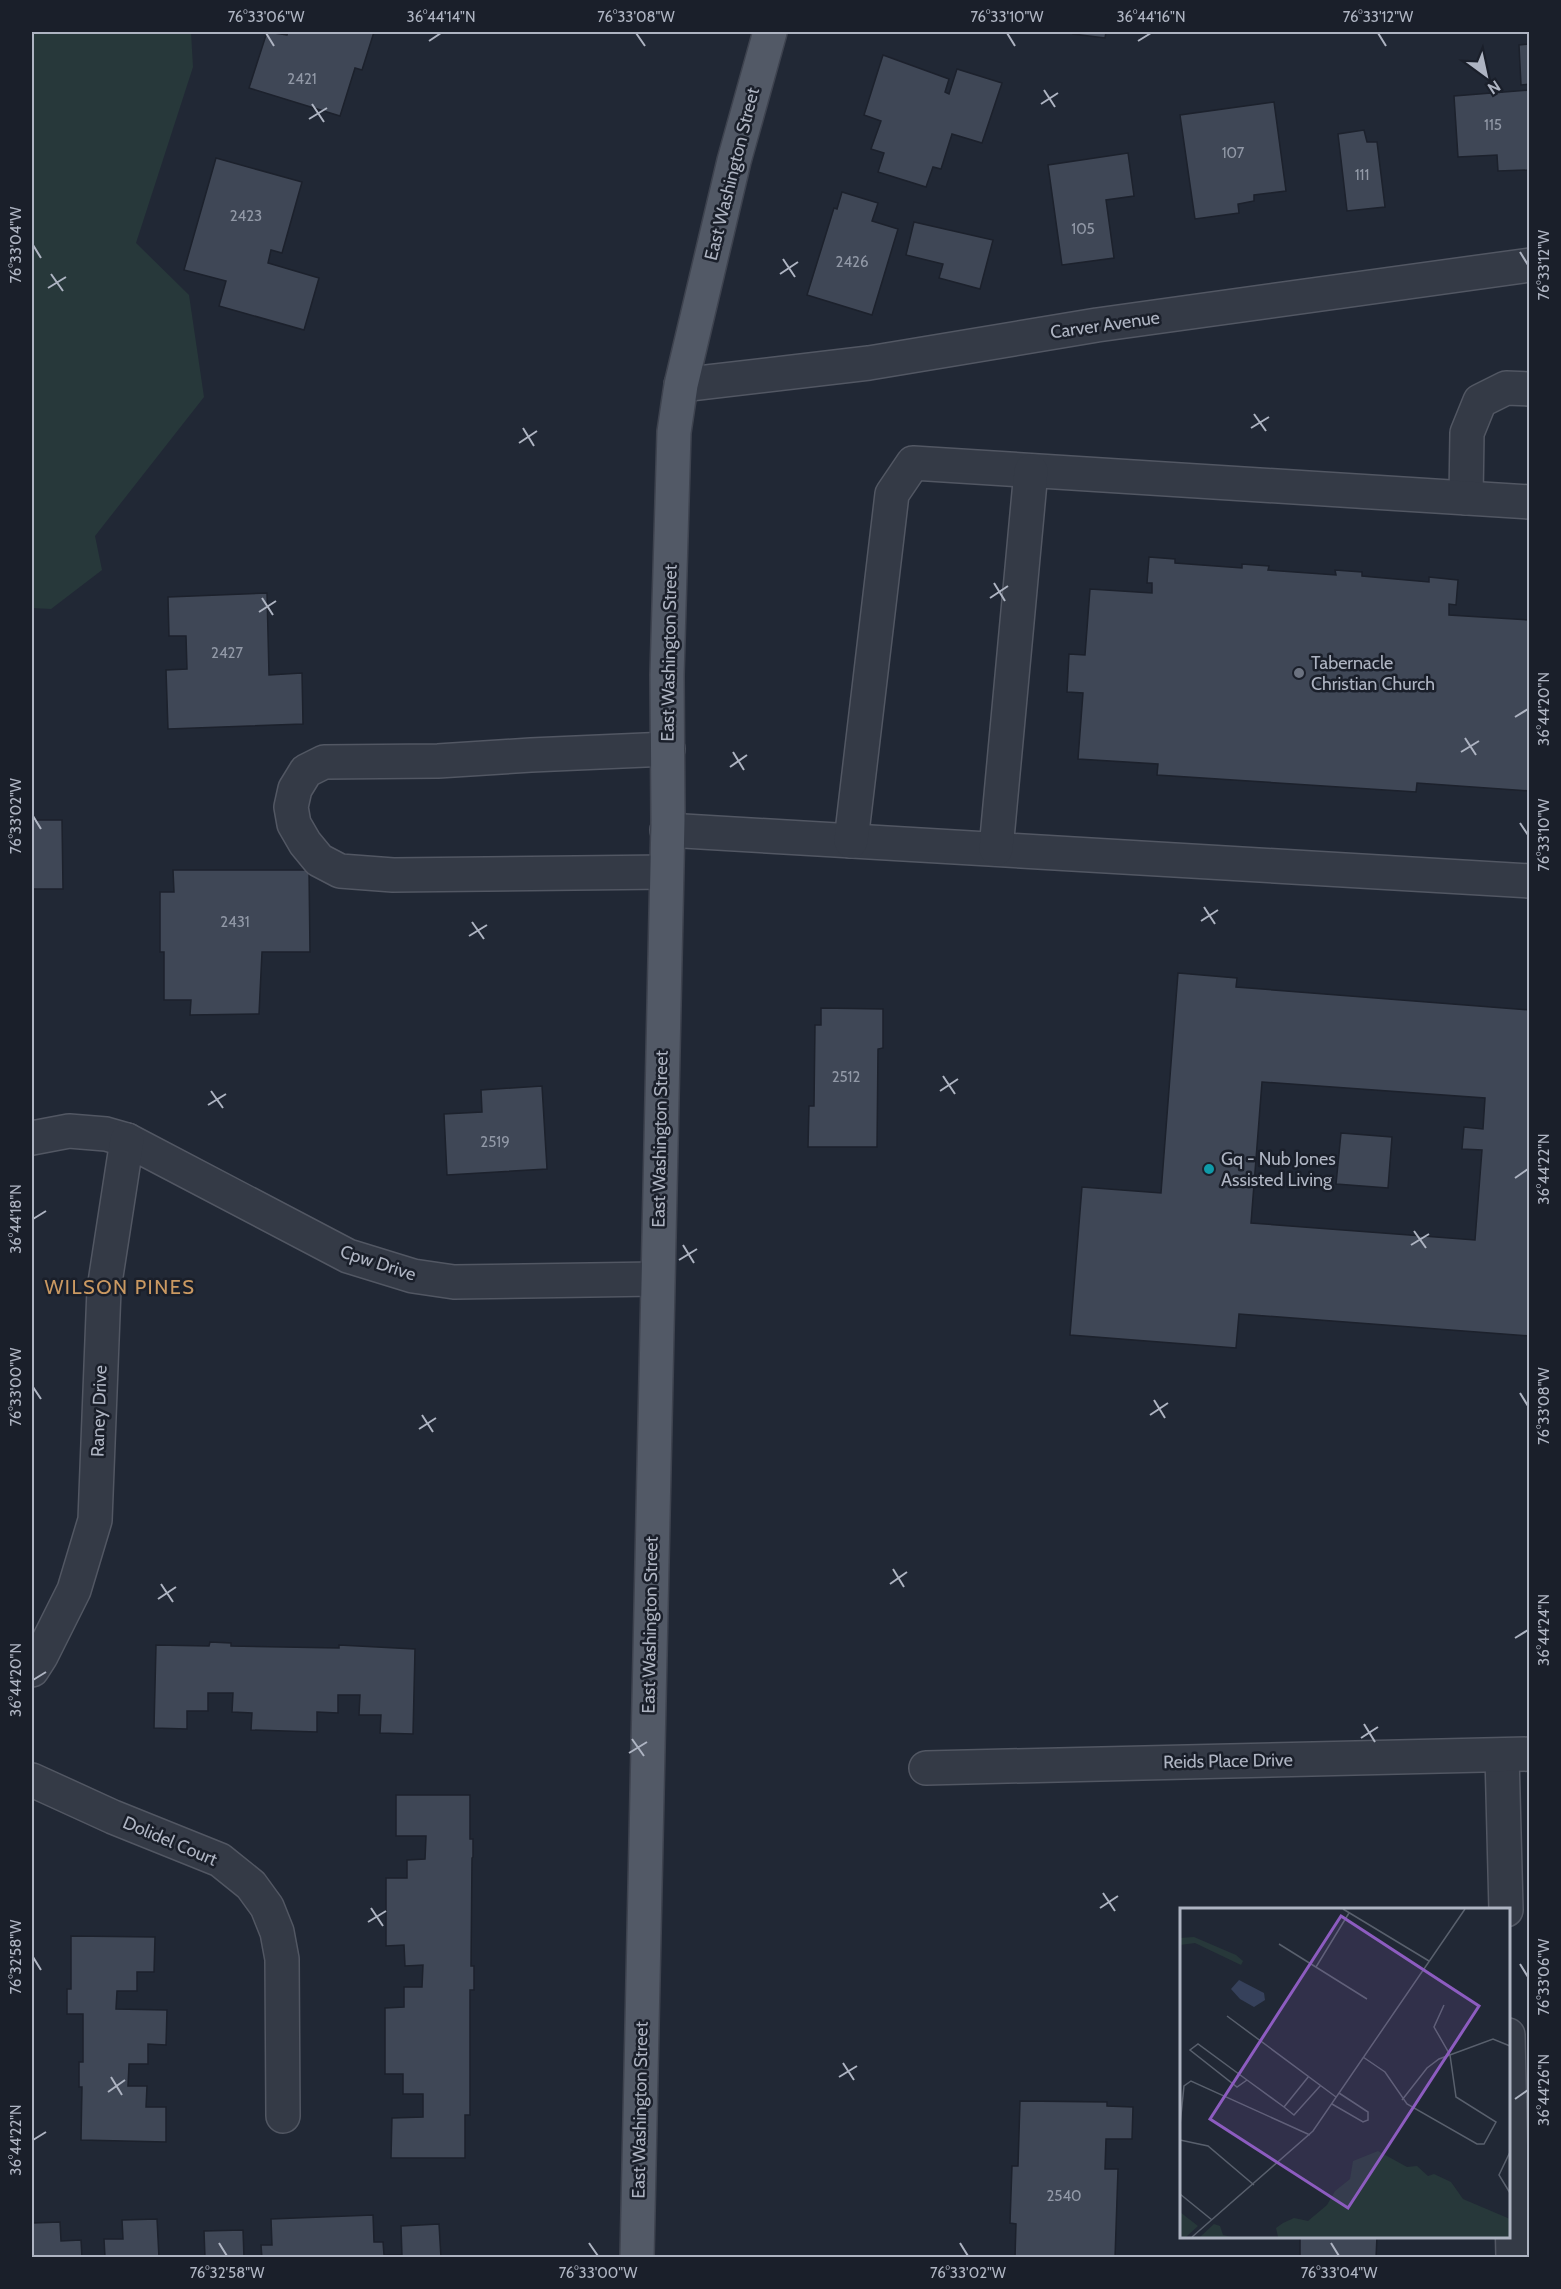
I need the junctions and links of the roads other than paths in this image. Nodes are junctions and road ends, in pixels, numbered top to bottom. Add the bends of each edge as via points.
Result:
1 (770, 32) edge
2 (1530, 265) edge
3 (681, 385) junction
4 (1530, 389) edge
5 (1032, 471) junction
6 (1466, 498) junction
7 (1530, 502) edge
8 (668, 749) junction
9 (667, 830) junction
10 (851, 841) junction
11 (996, 849) junction
12 (666, 872) junction
13 (1530, 881) edge
14 (32, 1138) edge
15 (127, 1140) junction
16 (656, 1279) junction
17 (32, 1670) edge
18 (1516, 1755) edge
19 (926, 1768) dead end
20 (32, 1780) edge
21 (1506, 1908) edge
22 (1510, 2091) edge
23 (283, 2116) dead end
24 (637, 2258) edge
25 (1513, 2258) edge

1 - 3 main road, East Washington Street via 734,160
2 - 3 street, Carver Avenue via 1097,325 869,363
3 - 8 main road, East Washington Street via 674,432
4 - 6 street via 1506,388 1480,401 1467,433
5 - 6 street
5 - 10 street via 913,464 892,494
5 - 11 street
6 - 7 street
8 - 9 main road, East Washington Street
8 - 12 street via 438,761 324,762 306,771 295,789 291,807 294,824 305,843 319,860 340,871 393,875
9 - 10 street
9 - 12 main road, East Washington Street
10 - 11 street
11 - 13 street
12 - 16 main road, East Washington Street
14 - 15 street, Cpw Drive via 69,1131
15 - 16 street, Cpw Drive via 348,1256 413,1276 454,1282
15 - 17 street, Raney Drive via 104,1289 95,1520 74,1590
16 - 24 main road, East Washington Street
18 - 19 street, Reids Place Drive
18 - 21 street
20 - 23 street, Dolidel Court via 220,1860 251,1885 267,1908 282,1959
22 - 25 street

